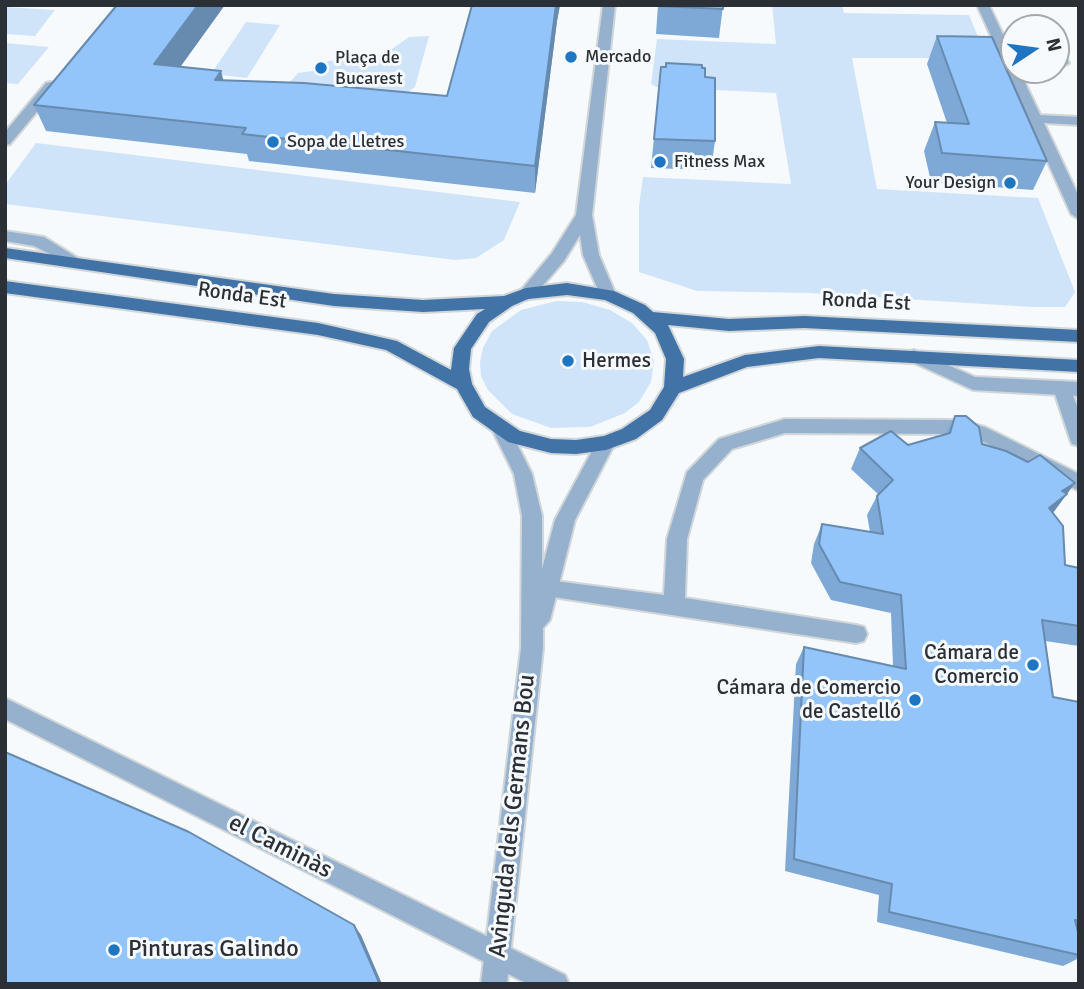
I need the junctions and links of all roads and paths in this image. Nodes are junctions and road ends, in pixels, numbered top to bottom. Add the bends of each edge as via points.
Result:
1 (609, 5) edge
2 (983, 5) edge
3 (1000, 39) edge
4 (61, 75) edge
5 (1021, 84) edge
6 (1012, 118) edge
7 (1035, 119) junction
8 (1079, 121) edge
9 (5, 141) edge
10 (1079, 214) edge
11 (583, 215) junction
12 (5, 236) edge
13 (5, 253) edge
14 (76, 262) junction
15 (5, 287) edge
16 (526, 295) junction
17 (608, 295) junction
18 (506, 302) junction
19 (650, 318) junction
20 (1079, 336) edge
21 (914, 356) junction
22 (1079, 366) edge
23 (463, 384) junction
24 (673, 388) junction
25 (1070, 388) edge
26 (501, 429) junction
27 (1079, 439) edge
28 (606, 443) junction
29 (1079, 483) edge
30 (547, 589) junction
31 (674, 605) junction
32 (856, 634) dead end
33 (532, 648) junction
34 (5, 708) edge
35 (497, 955) junction
36 (494, 984) edge
37 (556, 984) edge

1 - 11 street
2 - 3 street
4 - 9 street
5 - 7 street
6 - 7 street
7 - 8 street
7 - 10 street
11 - 16 street via 558,257
11 - 17 street via 591,255
12 - 14 street, Ronda Est via 38,241
13 - 14 main road, Ronda Est
14 - 18 main road, Ronda Est via 334,300 424,306
15 - 23 main road, Ronda Est via 318,329 391,345
16 - 17 main road via 567,289
16 - 18 main road
17 - 19 main road
18 - 23 main road via 482,318 467,337 461,358
19 - 20 main road, Ronda Est via 729,325 804,322
19 - 24 main road via 672,351
21 - 22 main road
21 - 24 main road via 819,352 746,361
21 - 25 street via 973,383
23 - 26 main road via 479,412
24 - 28 main road via 649,421
25 - 27 street
26 - 28 main road via 551,446
26 - 33 street, Avinguda dels Germans Bou via 523,474 532,516
28 - 30 street, Avinguda dels Germans Bou via 565,520
29 - 31 street via 985,434 955,427 785,426 726,444 694,477 677,539
30 - 31 street
30 - 33 street, Avinguda dels Germans Bou
31 - 32 street
33 - 35 street, Avinguda dels Germans Bou
34 - 35 street, el Caminàs
35 - 36 street, Avinguda dels Germans Bou
35 - 37 street, el Caminàs

